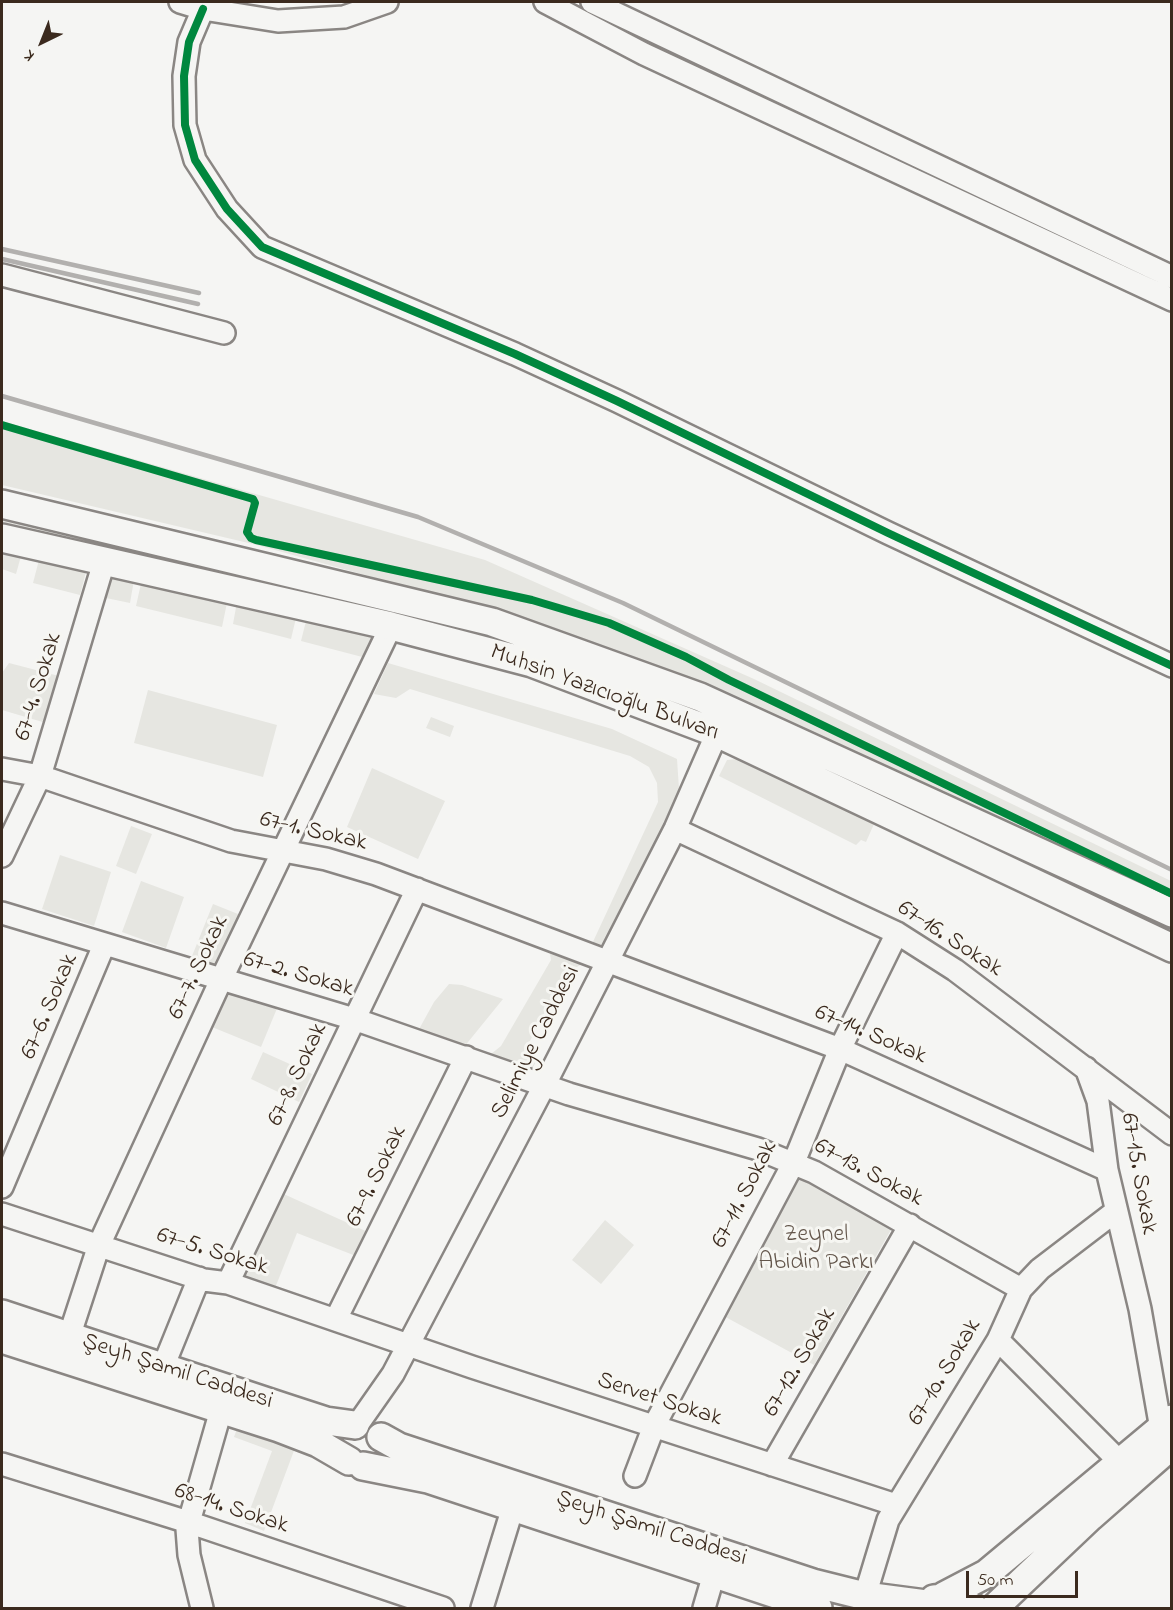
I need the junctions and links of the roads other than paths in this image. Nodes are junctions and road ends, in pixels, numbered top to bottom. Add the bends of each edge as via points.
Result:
1 (180, 2) edge
2 (387, 2) edge
3 (545, 2) edge
4 (592, 2) edge
5 (203, 9) junction
6 (2, 275) edge
7 (1172, 277) edge
8 (1172, 300) edge
9 (224, 333) dead end
10 (2, 504) edge
11 (2, 538) edge
12 (104, 562) junction
13 (391, 626) junction
14 (1172, 666) edge
15 (717, 733) junction
16 (2, 769) edge
17 (40, 776) junction
18 (675, 829) junction
19 (283, 852) junction
20 (2, 856) edge
21 (417, 889) junction
22 (2, 913) edge
23 (1172, 913) edge
24 (897, 933) junction
25 (104, 945) junction
26 (1172, 948) edge
27 (608, 961) junction
28 (221, 980) junction
29 (354, 1019) junction
30 (840, 1049) junction
31 (466, 1057) junction
32 (1086, 1068) junction
33 (544, 1086) junction
34 (1172, 1134) edge
35 (794, 1162) junction
36 (1107, 1170) junction
37 (2, 1187) edge
38 (1116, 1211) junction
39 (2, 1214) edge
40 (910, 1225) junction
41 (99, 1245) junction
42 (199, 1278) junction
43 (228, 1283) junction
44 (1021, 1288) junction
45 (2, 1314) edge
46 (336, 1319) junction
47 (69, 1337) junction
48 (2, 1339) edge
49 (998, 1340) junction
50 (407, 1344) junction
51 (1151, 1361) junction
52 (163, 1367) junction
53 (1172, 1376) edge
54 (221, 1410) junction
55 (654, 1426) junction
56 (368, 1430) junction
57 (1169, 1438) edge
58 (1121, 1463) junction
59 (2, 1464) edge
60 (356, 1464) junction
61 (772, 1465) junction
62 (635, 1476) dead end
63 (896, 1505) junction
64 (513, 1507) junction
65 (188, 1522) junction
66 (714, 1574) junction
67 (866, 1596) junction
68 (931, 1603) edge
69 (202, 1608) edge
70 (443, 1608) edge
71 (482, 1608) edge
72 (704, 1608) edge
73 (818, 1608) edge
74 (974, 1608) edge
75 (994, 1608) edge

1 - 5 street
2 - 5 street via 344,17 278,21
3 - 8 street via 696,79
4 - 7 street
5 - 14 street via 189,42 185,125 195,160 228,208 262,247 587,387
6 - 9 street
10 - 23 main road, Muhsin Yazıcıoğlu Bulvarı via 492,622 700,697
11 - 12 main road, Muhsin Yazıcıoğlu Bulvarı
12 - 13 main road, Muhsin Yazıcıoğlu Bulvarı
12 - 17 street, 67-4. Sokak
13 - 15 main road, Muhsin Yazıcıoğlu Bulvarı via 532,663
13 - 19 street, 67-7. Sokak
15 - 18 street, Selimiye Caddesi
15 - 26 main road, Muhsin Yazıcıoğlu Bulvarı
16 - 17 street, 67-1. Sokak
17 - 19 street, 67-1. Sokak via 231,841
17 - 20 street, 67-4. Sokak
18 - 24 street, 67-16. Sokak
18 - 27 street, Selimiye Caddesi
19 - 21 street, 67-1. Sokak via 326,859
19 - 28 street, 67-7. Sokak
21 - 27 street, 67-1. Sokak
21 - 29 street, 67-8. Sokak
22 - 25 street, 67-2. Sokak
24 - 30 street, 67-11. Sokak
24 - 32 street, 67-16. Sokak via 955,970
25 - 28 street, 67-2. Sokak
25 - 37 street, 67-6. Sokak
27 - 30 street, 67-14. Sokak
27 - 33 street, Selimiye Caddesi
28 - 29 street, 67-2. Sokak
28 - 41 street, 67-7. Sokak
29 - 31 street, 67-2. Sokak
29 - 43 street, 67-8. Sokak
30 - 35 street, 67-11. Sokak
30 - 36 street, 67-14. Sokak
31 - 33 street, 67-2. Sokak
31 - 46 street, 67-9. Sokak
32 - 34 street, 67-16. Sokak
32 - 36 street, 67-15. Sokak via 1098,1101
33 - 35 street, 67-13. Sokak via 728,1138
33 - 50 street, Selimiye Caddesi
35 - 40 street, 67-13. Sokak
35 - 55 street, 67-11. Sokak
36 - 38 street, 67-15. Sokak
38 - 44 street, 67-10. Sokak
38 - 51 street, 67-15. Sokak
39 - 41 street, 67-5. Sokak
40 - 44 street, 67-13. Sokak
40 - 61 street, 67-12. Sokak
41 - 42 street, 67-5. Sokak
41 - 47 street, 67-7. Sokak
42 - 43 street, 67-5. Sokak
42 - 52 street
43 - 46 street, 67-5. Sokak
44 - 49 street, 67-10. Sokak
45 - 47 main road, Şeyh Şamil Caddesi
46 - 50 street, 67-5. Sokak
47 - 52 main road, Şeyh Şamil Caddesi
48 - 54 main road, Şeyh Şamil Caddesi
49 - 58 street
49 - 63 street, 67-10. Sokak
50 - 55 street, Servet Sokak
50 - 56 street, Selimiye Caddesi via 383,1406
51 - 53 street
51 - 57 street, 67-15. Sokak
52 - 56 main road, Şeyh Şamil Caddesi via 319,1419
54 - 60 main road, Şeyh Şamil Caddesi via 318,1443
54 - 65 street
55 - 61 street, Servet Sokak
55 - 62 street, 67-11. Sokak
56 - 60 main road via 383,1447 370,1465
56 - 60 main road via 346,1431 341,1441 342,1452
56 - 67 main road, Şeyh Şamil Caddesi via 399,1447 813,1583
57 - 58 main road
57 - 75 main road
58 - 68 main road via 986,1574
59 - 65 street, 68-14. Sokak
60 - 64 main road, Şeyh Şamil Caddesi via 428,1479
61 - 63 street, Servet Sokak
63 - 67 street, 67-10. Sokak via 882,1534
64 - 66 main road, Şeyh Şamil Caddesi
64 - 71 street
65 - 69 street via 187,1541
65 - 70 street, 68-14. Sokak
66 - 72 street
66 - 73 main road, Şeyh Şamil Caddesi
67 - 68 main road, Şeyh Şamil Caddesi
68 - 74 main road, Şeyh Şamil Caddesi via 962,1599

